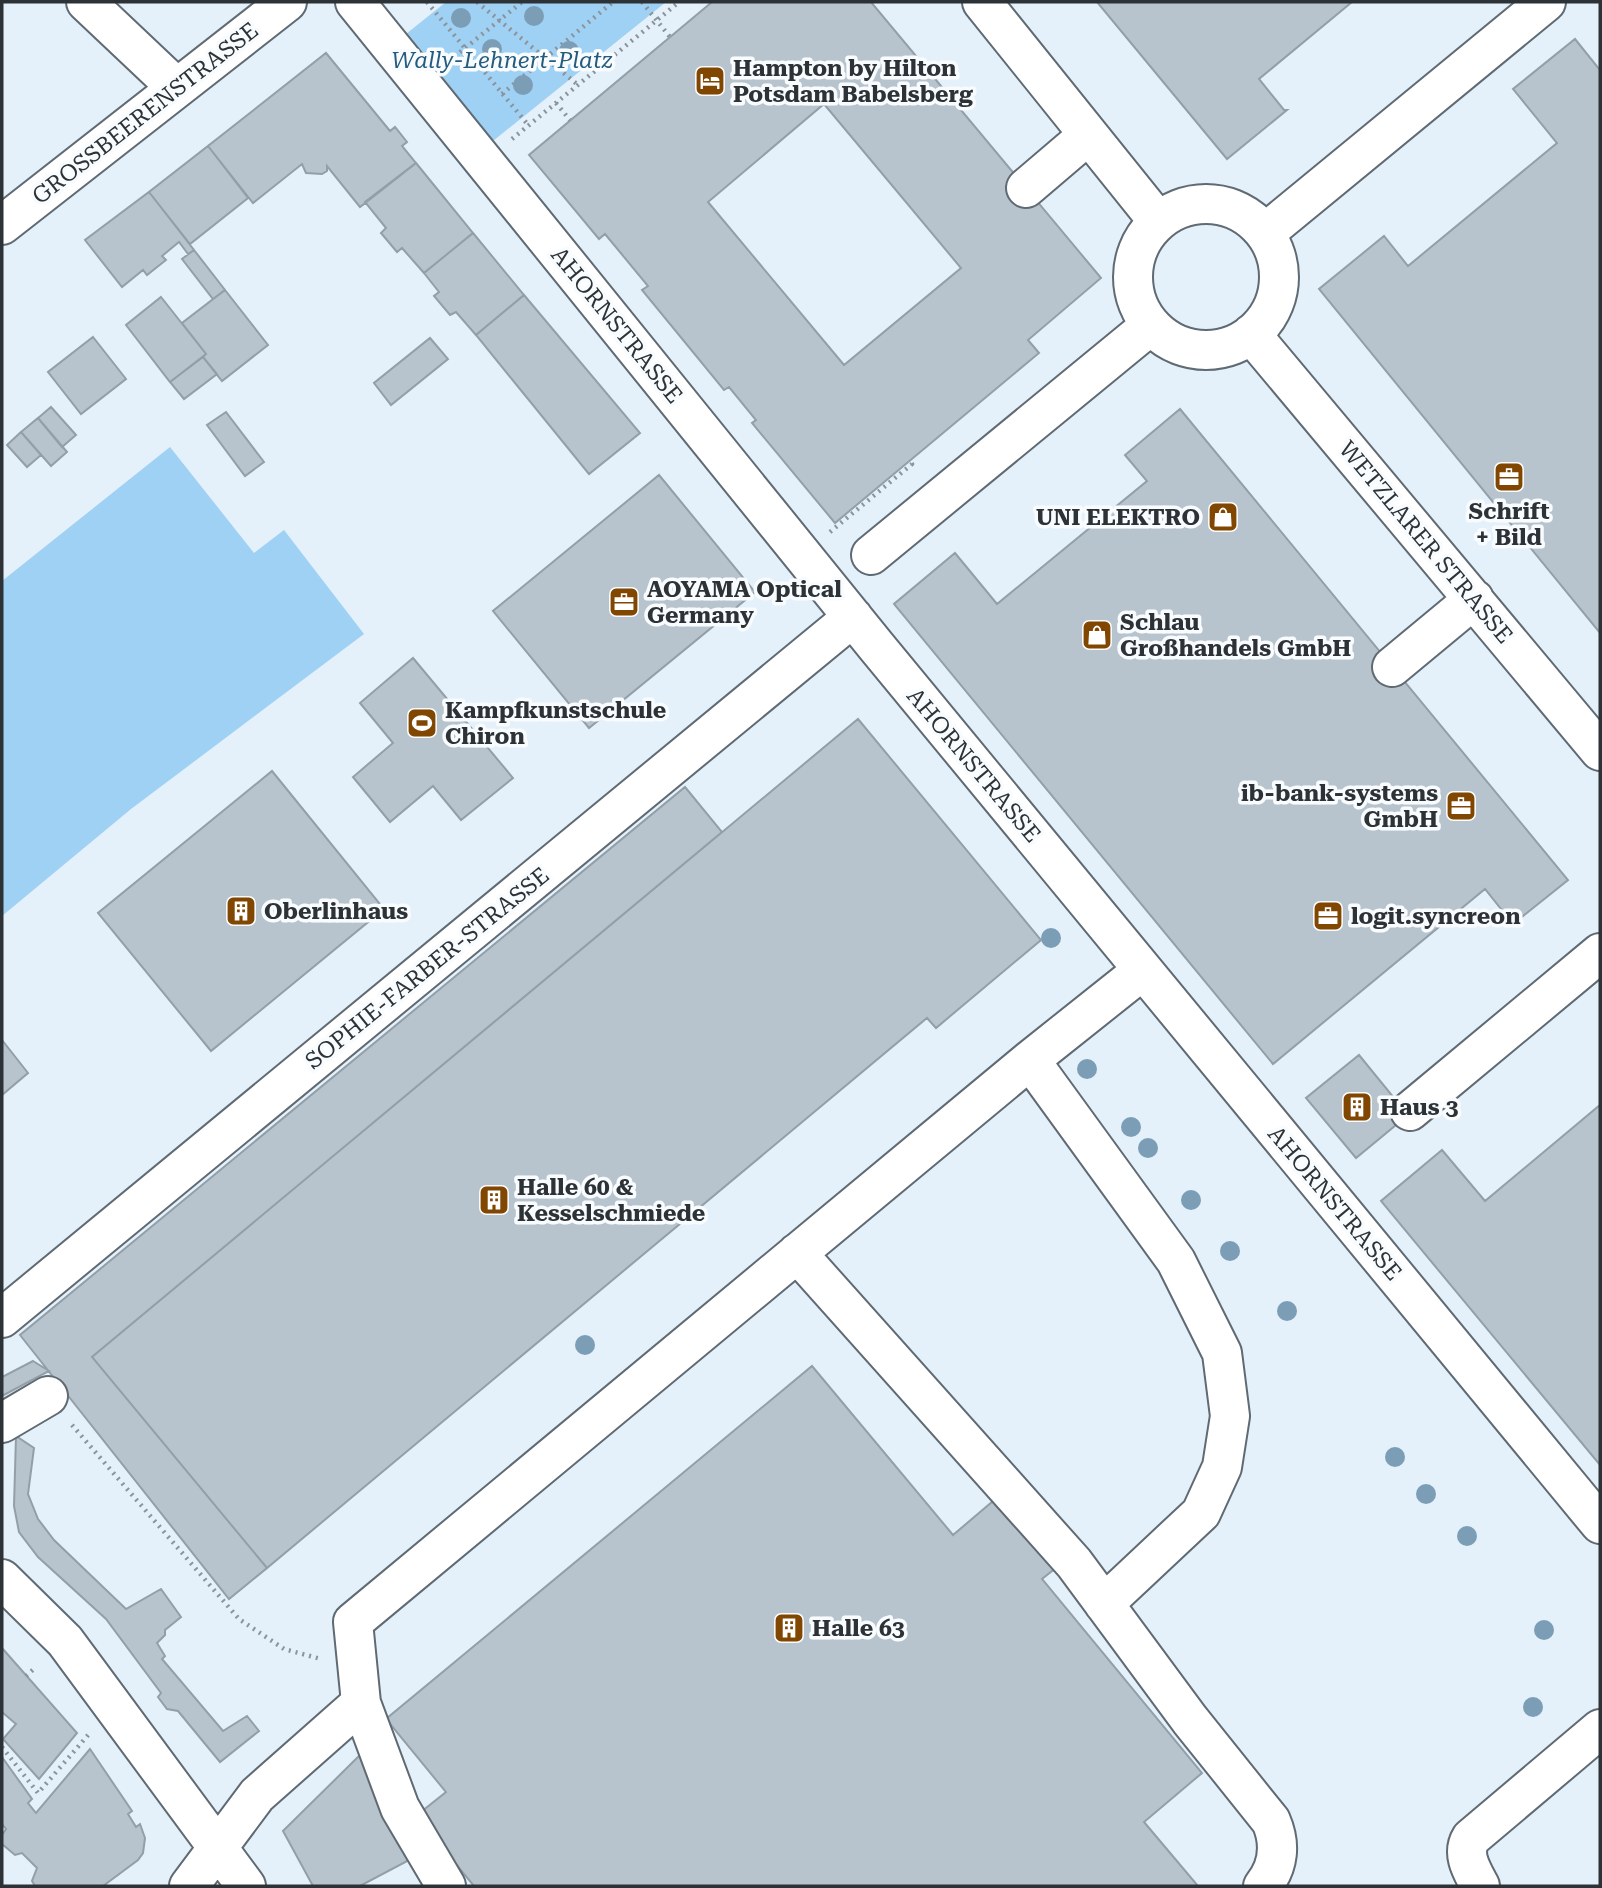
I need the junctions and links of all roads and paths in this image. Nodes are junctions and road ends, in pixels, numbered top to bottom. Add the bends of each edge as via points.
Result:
1 (86, 2) edge
2 (287, 2) edge
3 (355, 2) edge
4 (427, 2) edge
5 (477, 2) edge
6 (522, 2) edge
7 (613, 2) edge
8 (642, 2) edge
9 (679, 2) edge
10 (982, 2) edge
11 (1546, 2) edge
12 (499, 20) junction
13 (657, 20) junction
14 (670, 37) dead end
15 (465, 48) junction
16 (545, 58) junction
17 (440, 68) dead end
18 (579, 85) junction
19 (177, 88) junction
20 (502, 94) junction
21 (556, 103) junction
22 (570, 120) dead end
23 (529, 126) junction
24 (516, 136) dead end
25 (1087, 136) junction
26 (1026, 188) dead end
27 (1158, 221) junction
28 (2, 225) edge
29 (1265, 233) junction
30 (1151, 325) junction
31 (1251, 334) junction
32 (909, 461) dead end
33 (803, 555) junction
34 (872, 555) dead end
35 (1480, 607) junction
36 (853, 617) junction
37 (1399, 675) dead end
38 (1600, 751) edge
39 (1600, 953) edge
40 (1143, 970) junction
41 (1030, 1060) junction
42 (1410, 1111) dead end
43 (797, 1254) junction
44 (2, 1318) edge
45 (48, 1396) joint
46 (2, 1423) edge
47 (1600, 1524) edge
48 (2, 1579) edge
49 (1104, 1604) junction
50 (356, 1661) junction
51 (360, 1703) junction
52 (116, 1711) junction
53 (1600, 1729) edge
54 (2, 1747) edge
55 (218, 1851) junction
56 (189, 1886) edge
57 (246, 1886) edge
58 (446, 1886) edge
59 (1264, 1886) edge
60 (1480, 1886) edge

1 - 19 street
2 - 19 street, GROSSBEERENSTRASSE
3 - 33 street, AHORNSTRASSE
4 - 15 path
5 - 12 path
6 - 12 path
7 - 16 path
8 - 13 path
9 - 13 path
10 - 25 street
11 - 29 street
12 - 15 path
12 - 16 path
13 - 14 path
13 - 18 path
15 - 17 path
15 - 20 path
16 - 18 path
16 - 20 path
18 - 21 path
19 - 28 street, GROSSBEERENSTRASSE
20 - 23 path
21 - 22 path
21 - 23 path
23 - 24 path
25 - 26 street
25 - 27 street
27 - 29 street via 1179,209 1202,204 1226,206 1248,216
27 - 30 street via 1143,239 1133,272 1138,306
29 - 31 street via 1279,275 1271,307
30 - 31 street via 1168,340 1210,350
30 - 34 street
31 - 35 street, WETZLARER STRASSE
32 - 33 path via 912,464
33 - 36 street, AHORNSTRASSE
35 - 37 street
35 - 38 street, WETZLARER STRASSE
36 - 40 street, AHORNSTRASSE
36 - 44 street, SOPHIE-FARBER-STRASSE
39 - 42 street
40 - 41 street
40 - 47 street, AHORNSTRASSE
41 - 43 street
41 - 49 street via 1177,1261 1223,1353 1230,1416 1222,1467 1201,1513
43 - 49 street via 1074,1563
43 - 50 street via 353,1622
45 - 46 street
45 - 50 path via 239,1619 284,1649 320,1659
48 - 52 street via 65,1641
49 - 59 street via 1271,1821 1278,1838 1278,1857
50 - 51 street
51 - 55 street via 257,1795
51 - 58 street via 400,1808
52 - 54 path via 94,1729 38,1793
52 - 55 street
53 - 60 street via 1471,1838 1467,1858
55 - 56 street
55 - 57 street

